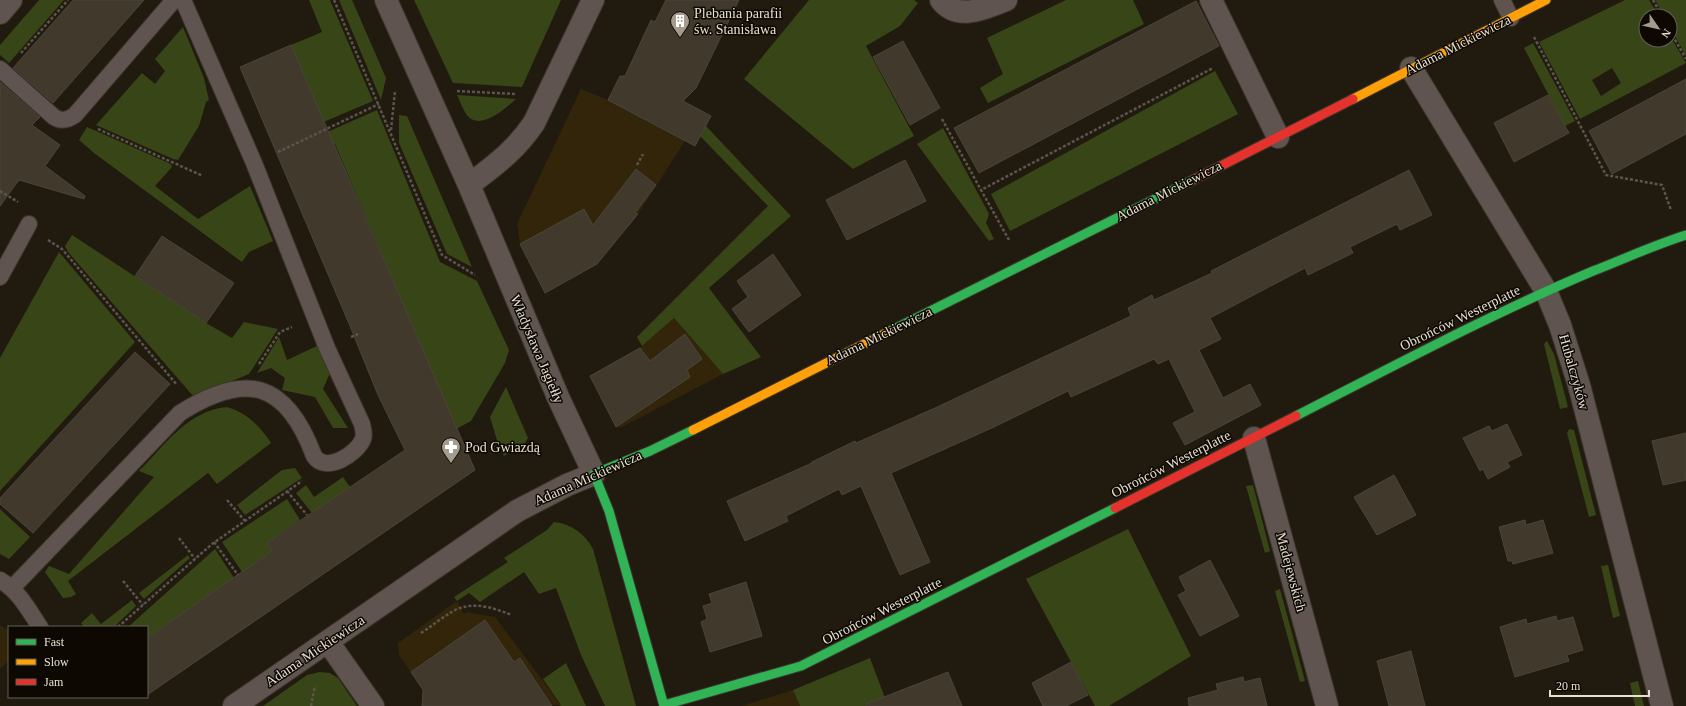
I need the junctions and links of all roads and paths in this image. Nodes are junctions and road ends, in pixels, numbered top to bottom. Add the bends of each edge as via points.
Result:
1 (11, 0) edge
2 (68, 0) edge
3 (174, 0) edge
4 (183, 0) edge
5 (334, 0) edge
6 (386, 0) edge
7 (594, 0) edge
8 (941, 0) edge
9 (1006, 0) edge
10 (1211, 0) edge
11 (1502, 0) edge
12 (1546, 0) edge
13 (0, 13) edge
14 (1511, 18) junction
15 (1533, 36) dead end
16 (1678, 45) edge
17 (17, 58) dead end
18 (1686, 59) edge
19 (1218, 65) dead end
20 (1411, 68) junction
21 (0, 69) edge
22 (396, 85) dead end
23 (455, 91) dead end
24 (523, 95) dead end
25 (379, 104) junction
26 (75, 115) junction
27 (942, 119) dead end
28 (390, 132) junction
29 (1278, 136) junction
30 (643, 154) dead end
31 (254, 163) junction
32 (638, 165) dead end
33 (203, 176) dead end
34 (469, 185) junction
35 (981, 190) junction
36 (1673, 214) dead end
37 (29, 224) dead end
38 (1686, 235) edge
39 (45, 239) dead end
40 (1009, 240) dead end
41 (0, 277) edge
42 (480, 278) dead end
43 (1546, 291) junction
44 (315, 318) junction
45 (250, 388) junction
46 (172, 390) dead end
47 (1254, 438) junction
48 (594, 474) junction
49 (307, 478) dead end
50 (287, 491) junction
51 (227, 500) dead end
52 (307, 516) dead end
53 (245, 521) junction
54 (178, 538) dead end
55 (214, 542) junction
56 (195, 559) junction
57 (238, 575) dead end
58 (123, 581) dead end
59 (6, 584) edge
60 (143, 605) junction
61 (512, 615) dead end
62 (39, 626) edge
63 (119, 626) edge
64 (421, 633) dead end
65 (328, 642) junction
66 (316, 680) dead end
67 (234, 706) edge
68 (311, 706) edge
69 (373, 706) edge
70 (664, 706) edge
71 (1327, 706) edge
72 (1662, 706) edge

1 - 13 street
2 - 17 path
3 - 26 lane
4 - 31 lane
5 - 25 path
6 - 34 street, Władysława Jagiełły
7 - 34 street via 523,139
8 - 9 street via 952,10 962,12 982,9
10 - 29 street
11 - 14 lane
12 - 14 street, Adama Mickiewicza
14 - 20 street, Adama Mickiewicza
15 - 36 path via 1606,175 1662,184
16 - 18 path
19 - 35 path
20 - 29 street, Adama Mickiewicza
20 - 43 street, Hubalczyków
21 - 26 lane via 58,119 67,120
22 - 28 path
23 - 24 path
25 - 28 path
25 - 31 path
26 - 33 path via 94,127
27 - 35 path
28 - 42 path via 442,255
29 - 48 street, Adama Mickiewicza via 650,451
30 - 32 path
31 - 44 lane
34 - 48 street, Władysława Jagiełły via 554,390
35 - 40 path
37 - 41 lane
38 - 43 street, Obrońców Westerplatte
39 - 46 path via 62,249 177,385
43 - 47 street, Obrońców Westerplatte
43 - 72 street, Hubalczyków via 1579,385
44 - 45 path via 280,332 254,372
44 - 45 lane via 362,424 364,435 358,445 336,462 321,462 314,456 292,413 283,403 272,394
45 - 59 lane via 208,398 180,413
47 - 70 street, Obrońców Westerplatte via 821,657 801,666
47 - 71 street, Madejewskich
48 - 65 street, Adama Mickiewicza via 517,511
48 - 70 street, Władysława Jagiełły via 609,510
49 - 50 path
50 - 52 path
50 - 53 path
51 - 53 path
53 - 55 path
54 - 56 path
55 - 56 path
55 - 57 path
56 - 60 path
58 - 60 path
59 - 62 lane via 24,602
60 - 63 path
61 - 64 path via 495,608 460,608
65 - 67 street, Adama Mickiewicza
65 - 69 street
66 - 68 path

